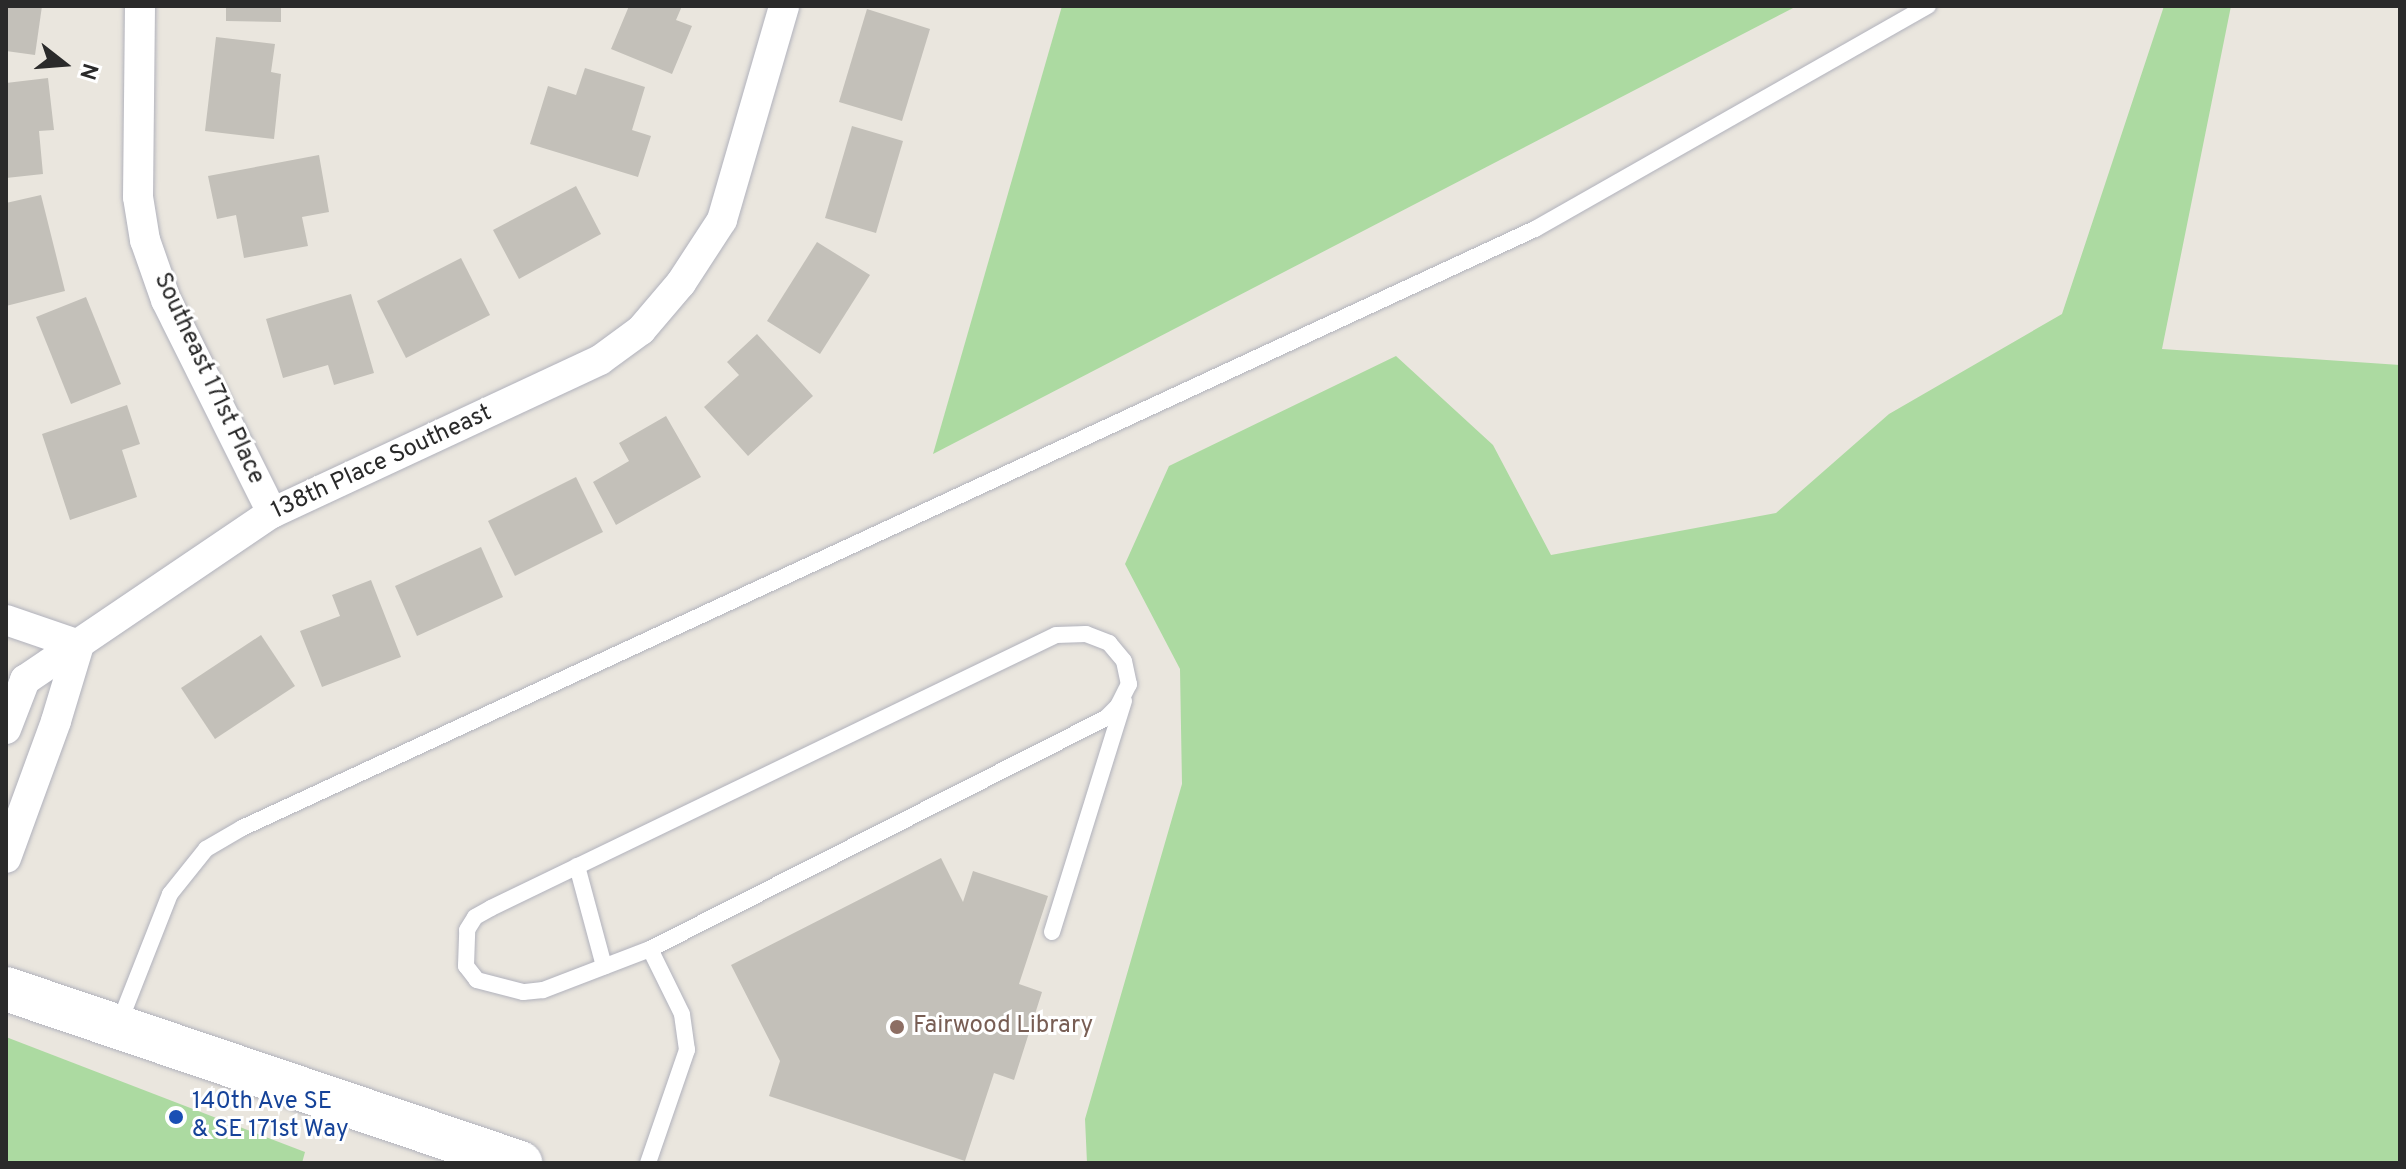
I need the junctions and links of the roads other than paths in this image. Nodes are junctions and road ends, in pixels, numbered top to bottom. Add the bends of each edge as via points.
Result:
1 (140, 6) edge
2 (784, 6) edge
3 (1928, 6) edge
4 (272, 513) junction
5 (6, 620) edge
6 (79, 645) junction
7 (1129, 684) junction
8 (6, 729) edge
9 (6, 858) edge
10 (577, 866) junction
11 (1052, 932) dead end
12 (650, 949) junction
13 (604, 966) junction
14 (6, 989) edge
15 (118, 1027) junction
16 (520, 1163) edge
17 (648, 1163) edge

1 - 4 street, Southeast 171st Place via 138,197 145,240 166,300
2 - 4 street, 138th Place Southeast via 722,220 681,283 641,330 600,360
3 - 15 lane via 1535,229 242,828 206,849 170,894
4 - 6 street, 138th Place Southeast
5 - 6 street
6 - 8 street via 25,680
6 - 9 street
7 - 10 lane via 1124,661 1109,643 1086,634 1056,635
7 - 11 lane
7 - 12 lane via 1106,718
10 - 13 lane
10 - 13 lane via 475,917 464,945 466,966 477,980 523,992 543,990
12 - 13 lane
12 - 17 lane via 682,1014 687,1050
14 - 15 main road
15 - 16 main road

